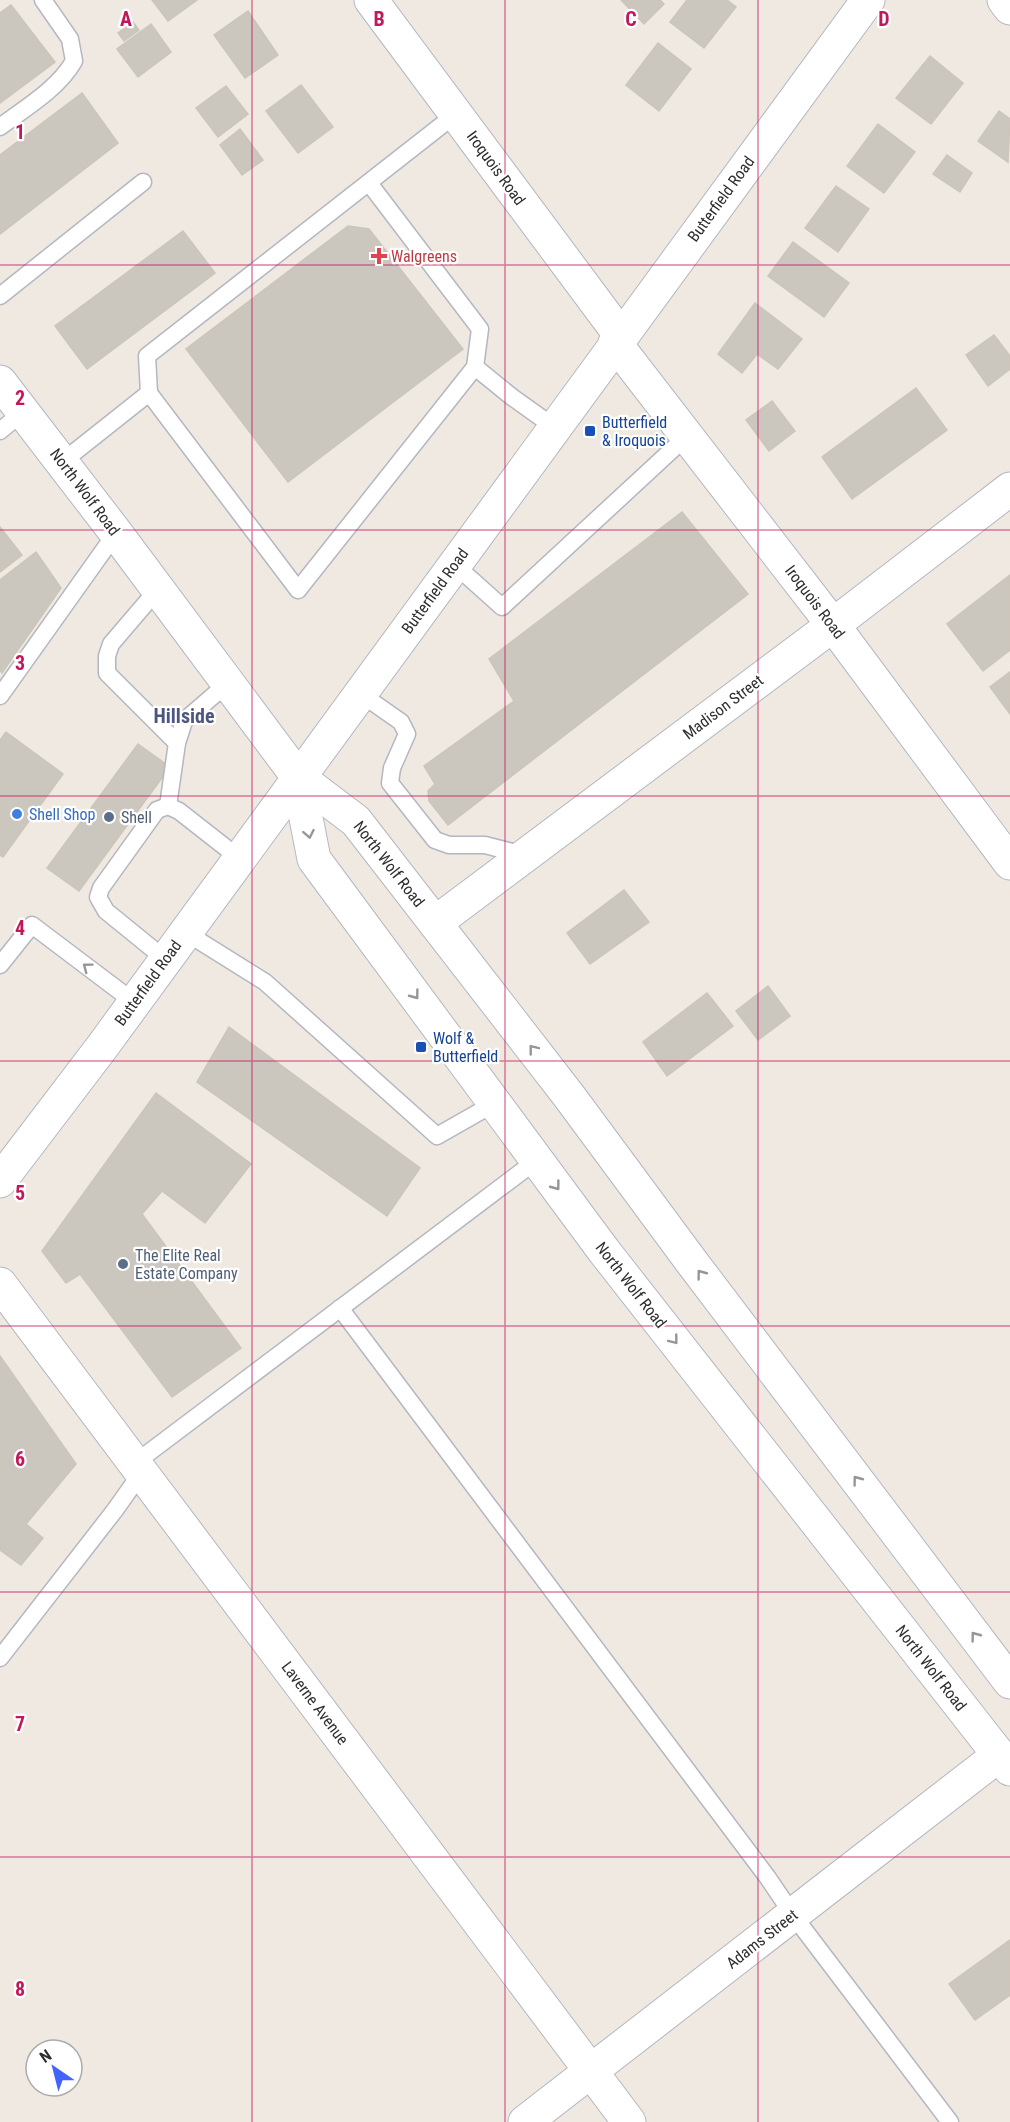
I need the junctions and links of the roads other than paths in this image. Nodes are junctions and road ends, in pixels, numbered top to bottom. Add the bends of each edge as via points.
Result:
1 (43, 0) edge
2 (371, 0) edge
3 (868, 0) edge
4 (1004, 0) edge
5 (1010, 8) edge
6 (456, 114) junction
7 (0, 127) edge
8 (143, 182) dead end
9 (369, 183) junction
10 (0, 296) edge
11 (618, 340) junction
12 (475, 367) junction
13 (0, 382) edge
14 (149, 393) junction
15 (12, 422) edge
16 (554, 427) junction
17 (687, 436) junction
18 (62, 462) junction
19 (1010, 489) edge
20 (116, 533) junction
21 (454, 564) junction
22 (158, 589) junction
23 (833, 625) junction
24 (228, 683) junction
25 (361, 694) junction
26 (0, 696) edge
27 (177, 743) junction
28 (298, 777) junction
29 (168, 806) junction
30 (524, 855) junction
31 (239, 858) junction
32 (1010, 863) edge
33 (435, 923) junction
34 (184, 932) junction
35 (165, 959) junction
36 (0, 965) edge
37 (134, 1002) junction
38 (495, 1103) junction
39 (537, 1160) junction
40 (0, 1181) edge
41 (0, 1284) edge
42 (340, 1308) junction
43 (138, 1468) junction
44 (0, 1658) edge
45 (1010, 1682) edge
46 (1006, 1757) edge
47 (793, 1916) junction
48 (591, 2071) junction
49 (525, 2122) edge
50 (629, 2122) edge
51 (950, 2122) edge

1 - 7 lane via 70,39 74,61 51,87
2 - 6 main road, Iroquois Road
3 - 11 main road, Butterfield Road
4 - 5 main road
6 - 9 lane
6 - 11 main road, Iroquois Road
8 - 10 lane
9 - 12 lane via 480,329
9 - 14 lane via 147,356
11 - 16 main road, Butterfield Road
11 - 17 main road, Iroquois Road
12 - 14 lane via 298,590
12 - 16 lane
13 - 15 main road, North Wolf Road
14 - 18 lane
15 - 18 main road, North Wolf Road
16 - 21 main road, Butterfield Road
17 - 21 lane via 502,607
17 - 23 main road, Iroquois Road
18 - 20 main road, North Wolf Road
19 - 23 main road, Madison Street
20 - 22 main road, North Wolf Road
20 - 26 lane
21 - 25 main road, Butterfield Road
22 - 24 main road, North Wolf Road
22 - 27 lane via 111,644 107,672
23 - 30 main road, Madison Street
23 - 32 main road, Iroquois Road
24 - 27 lane via 184,721
24 - 28 main road, North Wolf Road
25 - 28 main road, Butterfield Road
25 - 30 lane via 400,722 406,734 390,783 435,840 449,845 485,845
27 - 29 lane
28 - 31 main road, Butterfield Road
28 - 33 main road, North Wolf Road via 356,820
28 -> 38 main road, North Wolf Road via 314,859
29 - 31 lane
29 - 35 lane via 157,810 98,897 106,911
30 - 33 main road, Madison Street
31 - 34 main road, Butterfield Road
45 -> 33 main road, North Wolf Road
34 - 35 main road, Butterfield Road
34 - 38 lane via 265,982 437,1137
35 - 37 main road, Butterfield Road
37 -> 36 lane via 32,925
37 - 40 main road, Butterfield Road
38 - 39 main road, North Wolf Road
39 - 42 lane
39 -> 46 main road, North Wolf Road via 604,1251
41 - 43 main road, Laverne Avenue
42 - 43 lane
42 - 47 lane
43 - 44 lane via 115,1510
43 - 48 main road, Laverne Avenue
46 - 47 main road, Adams Street
47 - 48 main road, Adams Street
47 - 51 lane
48 - 49 main road, Adams Street
48 - 50 main road, Laverne Avenue

